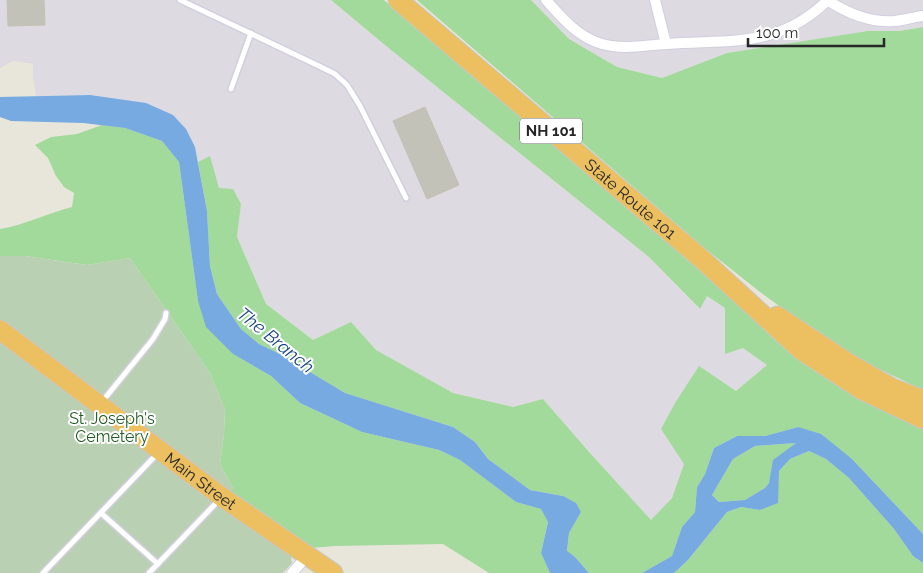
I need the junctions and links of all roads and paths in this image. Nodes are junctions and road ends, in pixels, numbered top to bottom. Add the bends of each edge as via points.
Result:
1 (180, 0) edge
2 (398, 0) edge
3 (546, 0) edge
4 (655, 0) edge
5 (828, 0) edge
6 (923, 16) edge
7 (251, 33) junction
8 (666, 44) junction
9 (231, 88) dead end
10 (406, 198) dead end
11 (704, 261) junction
12 (166, 313) dead end
13 (0, 330) edge
14 (923, 400) edge
15 (100, 405) junction
16 (923, 419) edge
17 (160, 450) junction
18 (222, 497) junction
19 (101, 513) junction
20 (308, 555) junction
21 (158, 564) junction
22 (43, 573) edge
23 (149, 573) edge
24 (292, 573) edge
25 (333, 573) edge

1 - 7 lane
2 - 11 highway, State Route 101 / NH 101
3 - 8 street via 580,35 601,44 643,47
4 - 8 street
5 - 6 street via 844,10 880,21
5 - 8 street via 800,22 776,34 740,41
7 - 9 lane
7 - 10 lane via 335,74 360,106
11 - 14 highway, State Route 101 / NH 101 via 848,363 892,388
11 - 16 highway, State Route 101 / NH 101 via 801,350 862,390
12 - 15 lane via 153,339
13 - 15 highway, Main Street
15 - 17 highway, Main Street
17 - 18 highway, Main Street
17 - 19 lane
18 - 20 highway, Main Street
18 - 21 lane
19 - 21 lane
19 - 22 lane
20 - 24 street
20 - 25 highway, Main Street
21 - 23 lane

